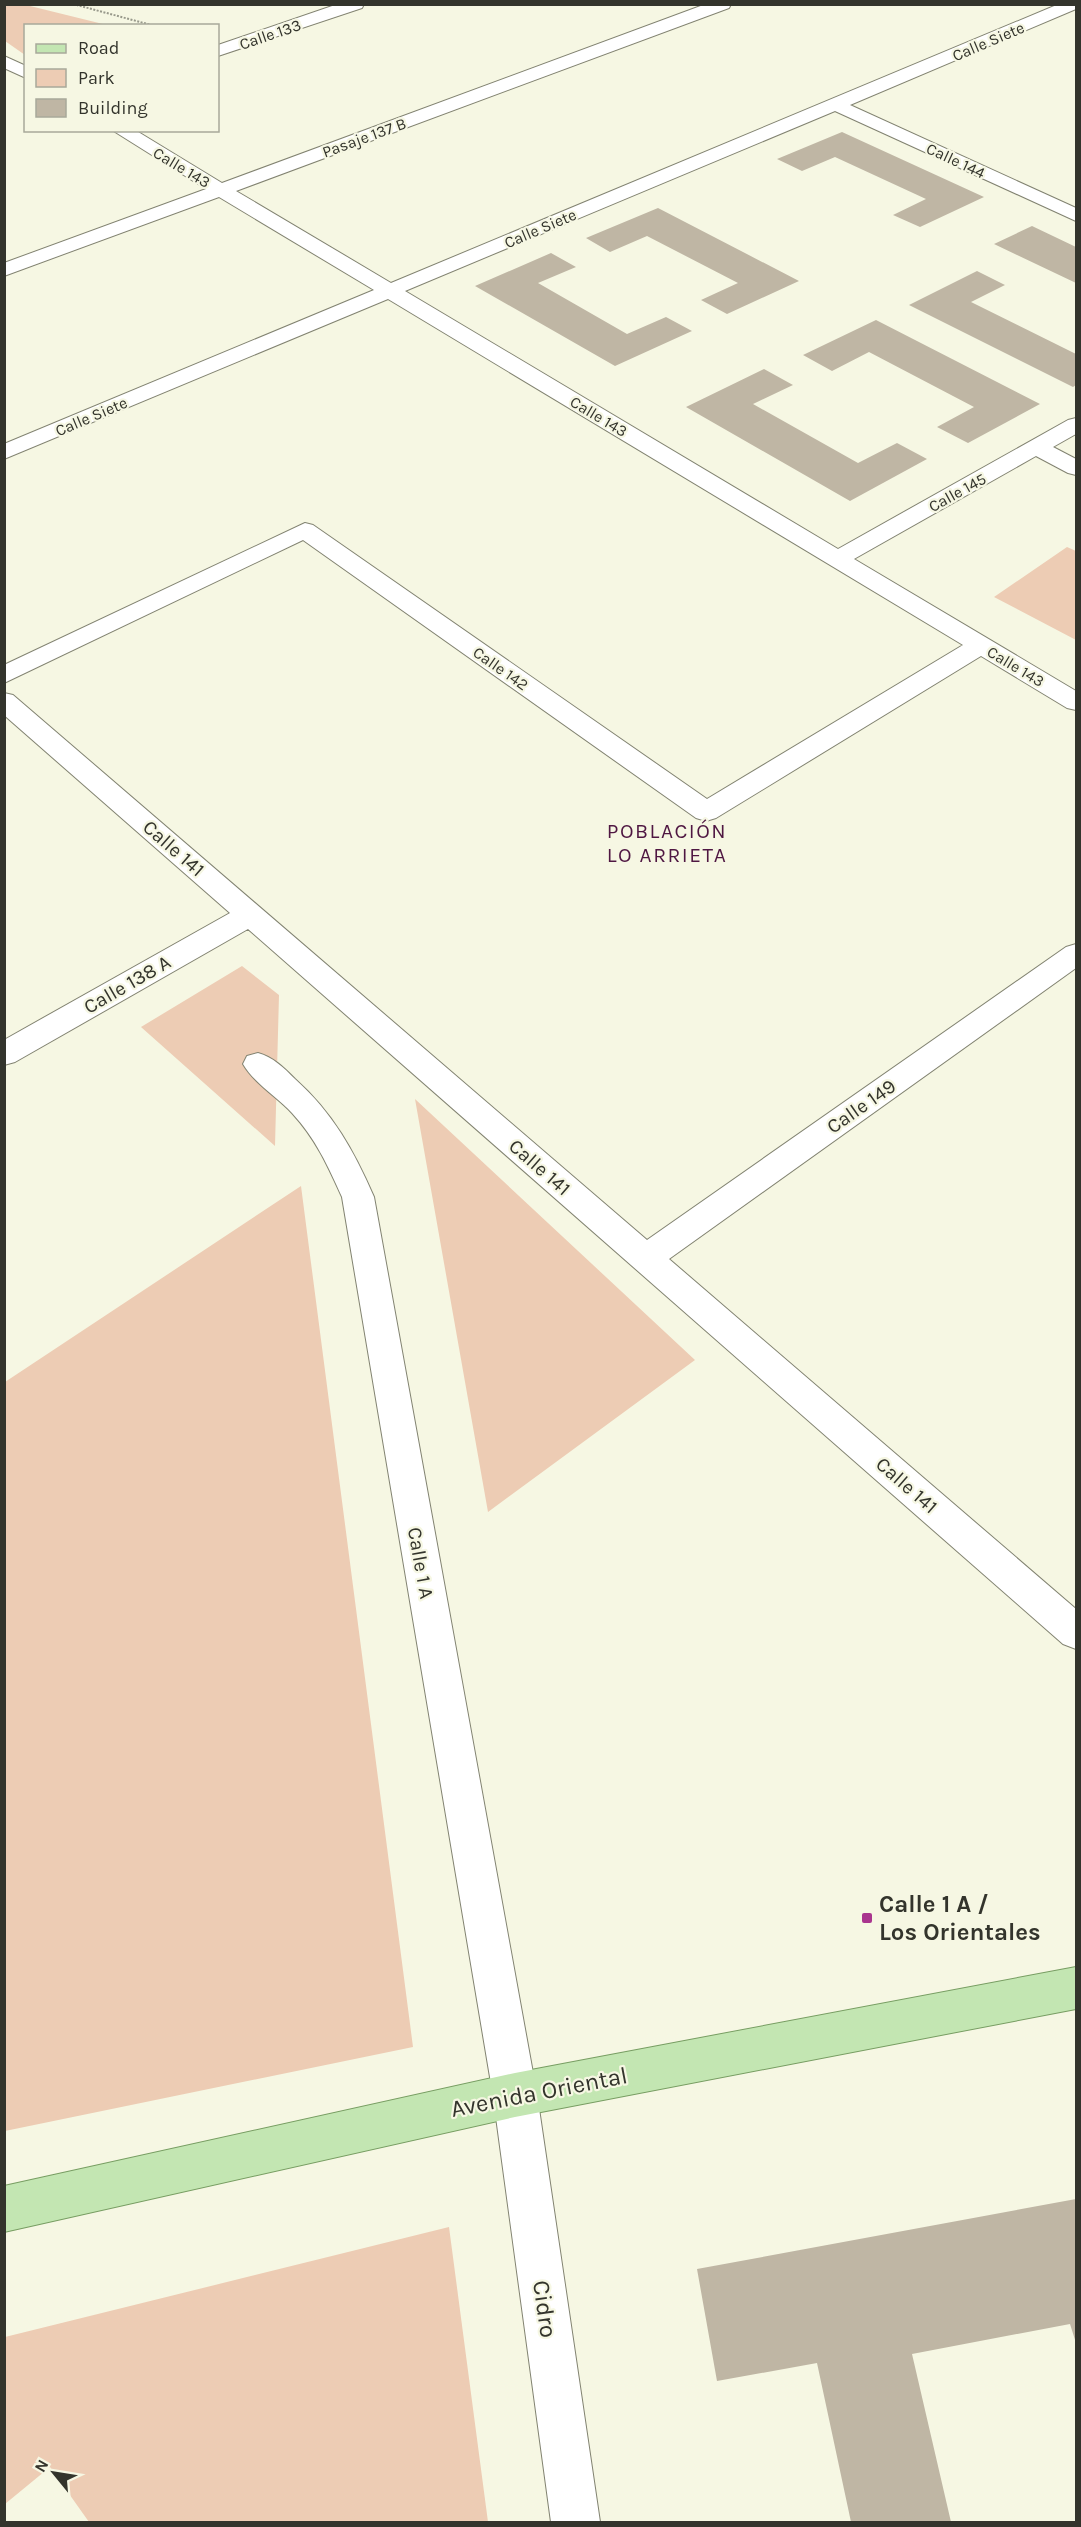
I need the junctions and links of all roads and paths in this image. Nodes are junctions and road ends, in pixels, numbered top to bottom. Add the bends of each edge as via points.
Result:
1 (73, 4) edge
2 (356, 4) edge
3 (723, 4) edge
4 (1075, 4) edge
5 (148, 24) edge
6 (219, 51) edge
7 (4, 61) edge
8 (24, 73) edge
9 (836, 105) junction
10 (124, 132) edge
11 (221, 190) junction
12 (1066, 190) dead end
13 (1046, 200) junction
14 (1077, 215) edge
15 (4, 270) edge
16 (390, 291) junction
17 (1077, 426) edge
18 (1037, 448) junction
19 (4, 452) edge
20 (1077, 468) edge
21 (837, 559) junction
22 (981, 645) junction
23 (4, 675) edge
24 (4, 701) edge
25 (1077, 702) edge
26 (250, 915) junction
27 (1077, 954) edge
28 (4, 1054) edge
29 (258, 1064) dead end
30 (646, 1258) junction
31 (1077, 1632) edge
32 (1077, 1988) edge
33 (515, 2095) junction
34 (4, 2209) edge
35 (576, 2523) edge

1 - 5 path
2 - 6 street, Calle 133
3 - 11 street, Pasaje 137 B
4 - 9 street, Calle Siete
7 - 8 street
9 - 13 street, Calle 144
9 - 16 street, Calle Siete
10 - 11 street, Calle 143
11 - 15 street, Pasaje 137 B
11 - 16 street, Calle 143
12 - 13 street
13 - 14 street, Calle 144
16 - 19 street, Calle Siete
16 - 21 street, Calle 143
17 - 18 street, Calle 145
18 - 20 street
18 - 21 street, Calle 145
21 - 22 street, Calle 143
22 - 23 street, Calle 142 via 706,812 305,530
22 - 25 street, Calle 143
24 - 26 street, Calle 141
26 - 28 street, Calle 138 A
26 - 30 street, Calle 141
27 - 30 street, Calle 149
29 - 33 street, Calle 1 A via 287,1088 328,1136 358,1197
30 - 31 street, Calle 141
32 - 33 main road, Avenida Oriental
33 - 34 main road, Avenida Oriental
33 - 35 street, Cidro

